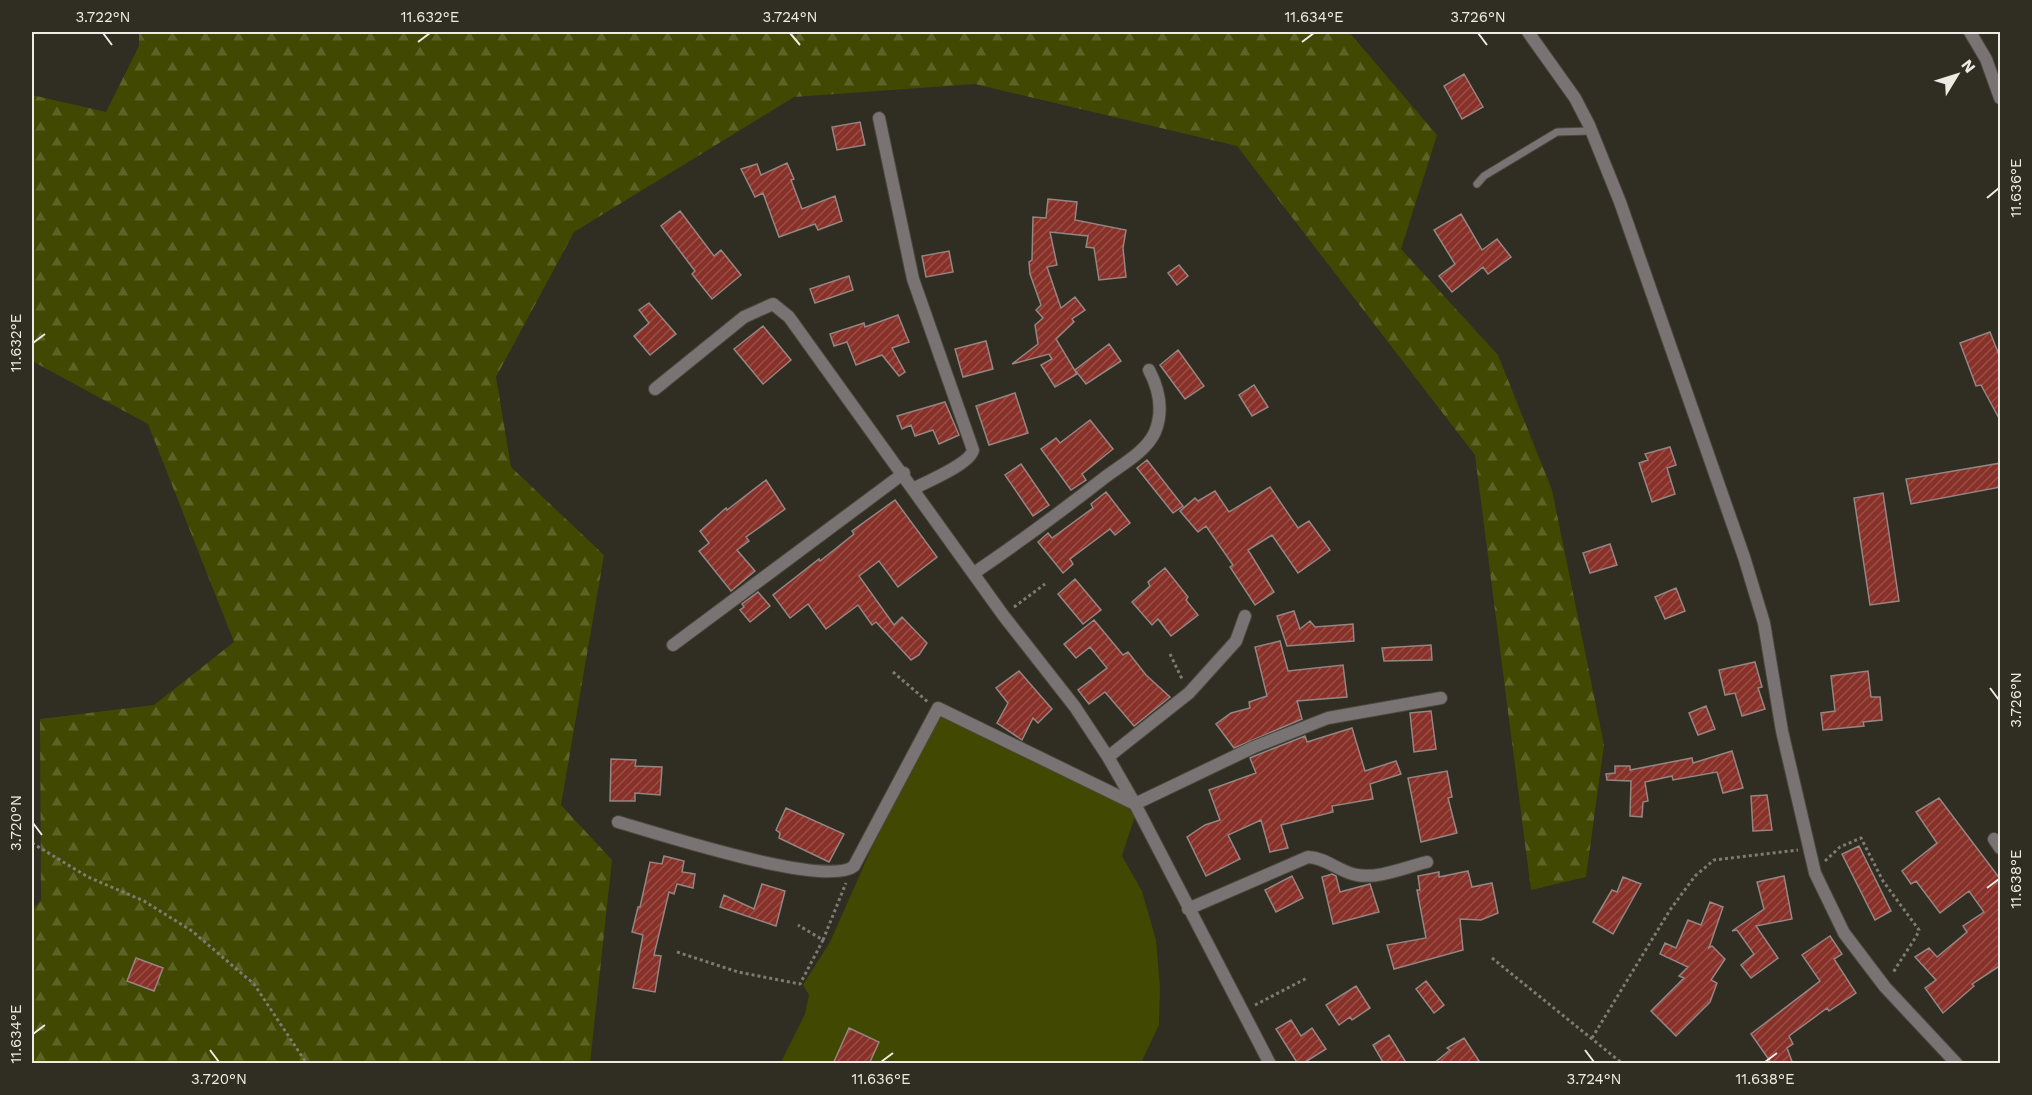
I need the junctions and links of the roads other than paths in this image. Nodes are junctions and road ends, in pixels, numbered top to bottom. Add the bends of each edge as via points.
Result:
1 (1528, 32) edge
2 (1970, 32) edge
3 (2001, 98) edge
4 (879, 118) dead end
5 (1591, 131) junction
6 (1477, 184) dead end
7 (1149, 370) dead end
8 (655, 389) dead end
9 (904, 473) junction
10 (915, 488) junction
11 (974, 573) junction
12 (1245, 616) dead end
13 (673, 645) dead end
14 (1441, 698) dead end
15 (1108, 757) junction
16 (1135, 804) junction
17 (618, 822) dead end
18 (1427, 862) dead end
19 (1188, 909) junction
20 (1270, 1064) edge
21 (1957, 1064) edge

1 - 5 street via 1575,98
2 - 3 street via 1986,59
4 - 10 street via 913,279 973,450 964,462
5 - 6 lane via 1557,132
5 - 21 street via 1620,202 1764,623 1807,849 1815,873 1844,933 1886,987
7 - 11 street via 1160,402 1159,418 1150,440 1047,522
8 - 9 street via 744,317 773,304 789,317
9 - 10 street
9 - 13 street
10 - 11 street
11 - 15 street
12 - 15 street via 1236,641 1189,693
14 - 16 street via 1328,718 1254,747
15 - 16 street
16 - 17 street via 940,707 852,868 845,871 784,868
16 - 19 street
18 - 19 street via 1358,875 1308,856
19 - 20 street

